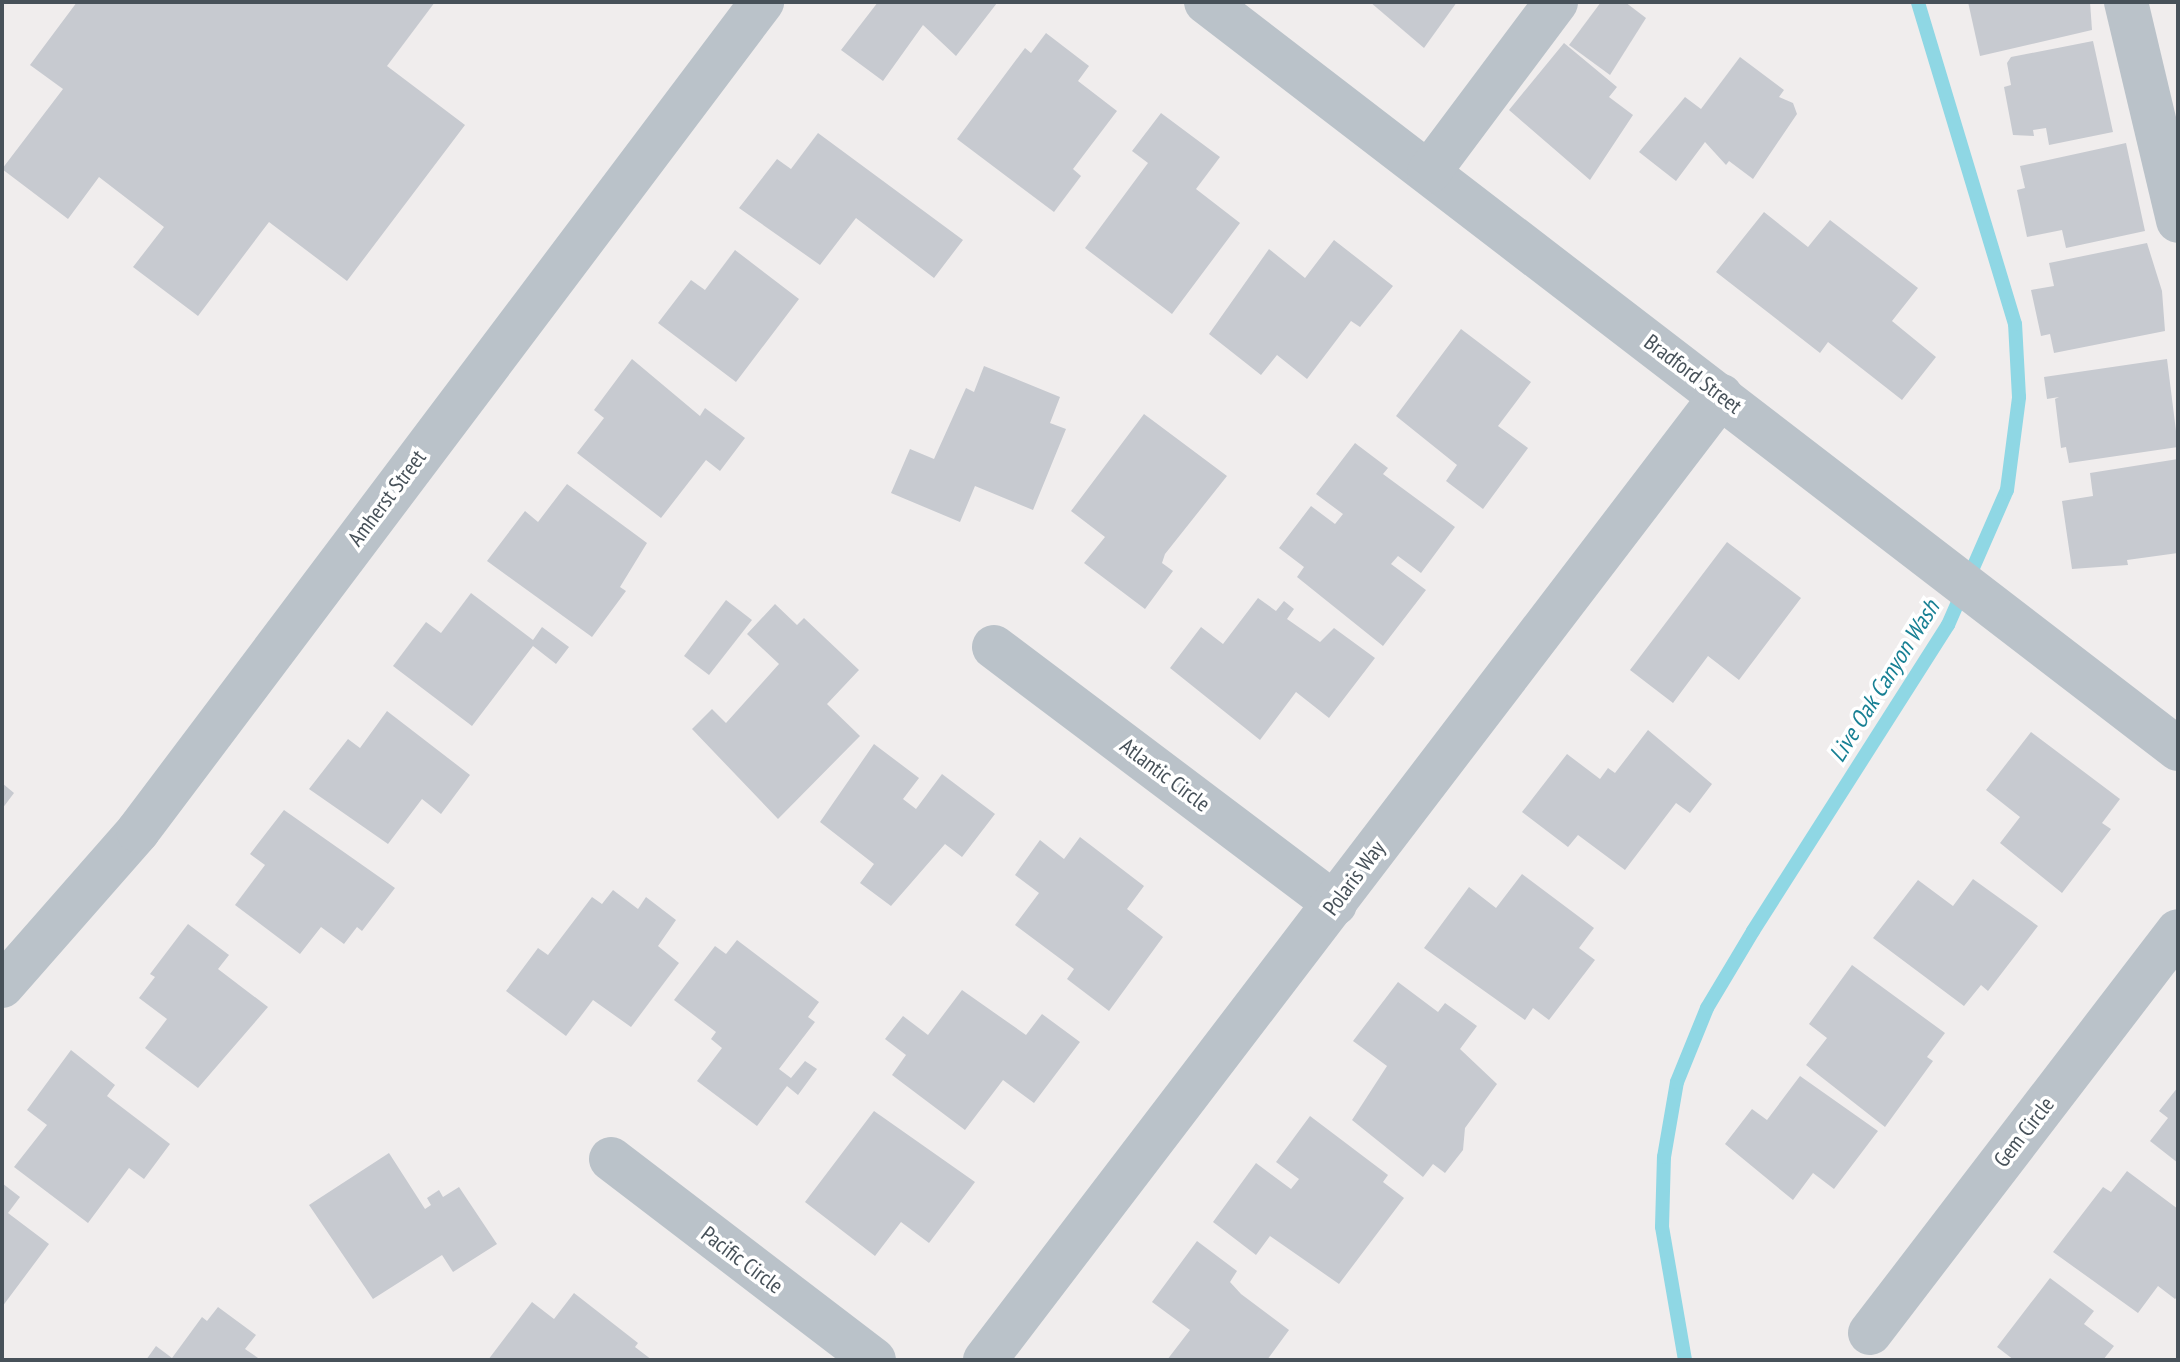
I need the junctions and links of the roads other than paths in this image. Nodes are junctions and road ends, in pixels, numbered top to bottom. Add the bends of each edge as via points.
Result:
1 (762, 2) edge
2 (1206, 2) edge
3 (1556, 2) edge
4 (2126, 2) edge
5 (1429, 172) junction
6 (2176, 199) edge
7 (1721, 396) junction
8 (994, 647) dead end
9 (2178, 749) edge
10 (1335, 904) junction
11 (2178, 931) edge
12 (2, 986) edge
13 (611, 1159) dead end
14 (1870, 1333) dead end
15 (874, 1360) edge
16 (985, 1360) edge

1 - 12 street, Amherst Street via 138,831
2 - 5 street, Bradford Street
3 - 5 street
4 - 6 street
5 - 7 street, Bradford Street
7 - 9 street, Bradford Street
7 - 10 street, Polaris Way
8 - 10 street, Atlantic Circle
10 - 16 street, Polaris Way
11 - 14 street, Gem Circle
13 - 15 street, Pacific Circle

